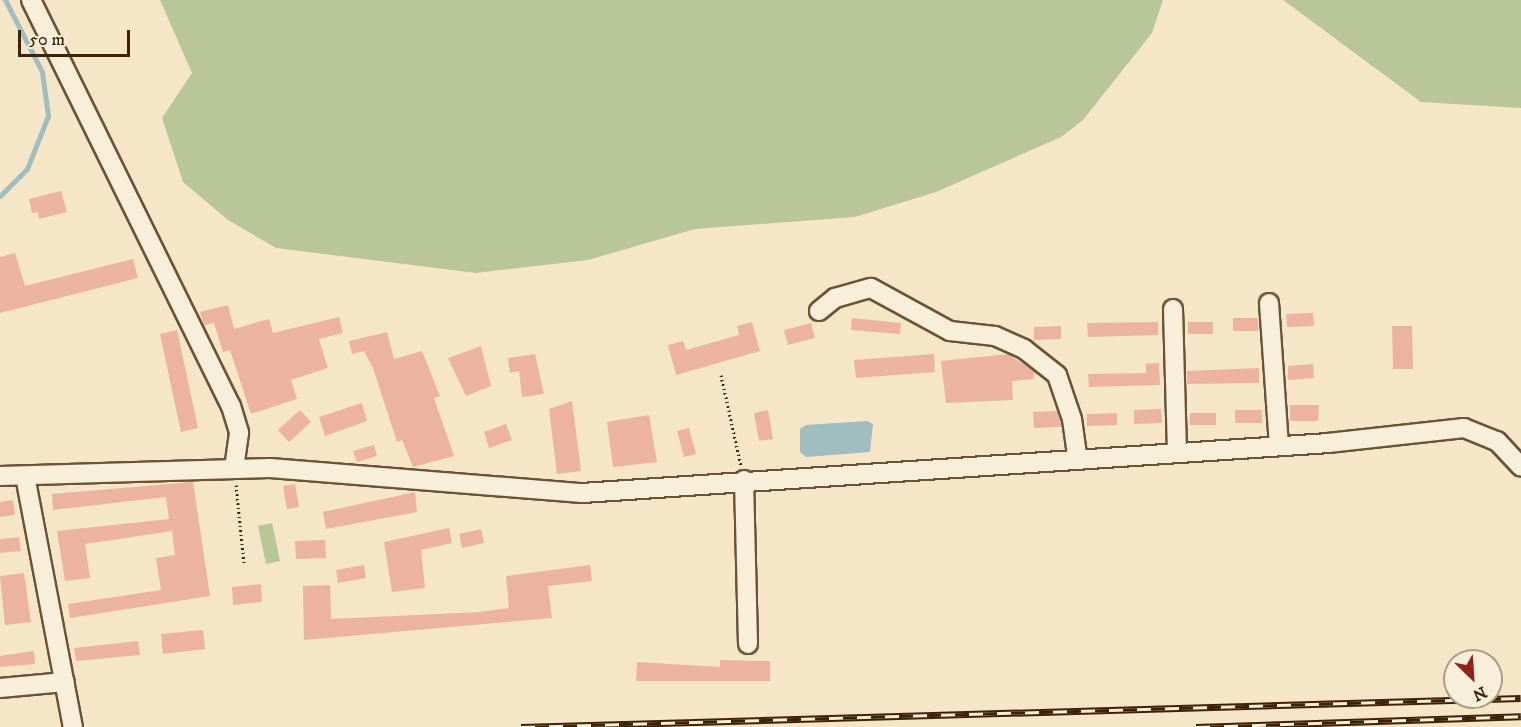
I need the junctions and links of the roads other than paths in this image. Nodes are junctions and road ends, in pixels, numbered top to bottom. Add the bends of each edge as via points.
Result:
1 (31, 0) edge
2 (1269, 303) dead end
3 (1173, 309) dead end
4 (819, 311) dead end
5 (1279, 446) junction
6 (1177, 452) junction
7 (1077, 456) junction
8 (1521, 467) edge
9 (234, 468) junction
10 (25, 476) junction
11 (0, 477) edge
12 (744, 480) junction
13 (748, 644) dead end
14 (65, 682) junction
15 (0, 688) edge
16 (73, 727) edge

1 - 9 street via 231,406 238,433
2 - 5 street
3 - 6 street
4 - 7 street via 836,298 871,288 950,331 995,336 1024,349 1057,375 1072,419
5 - 6 street
5 - 8 street via 1464,428 1497,441
6 - 7 street
7 - 12 street
9 - 10 street
9 - 12 street via 538,492
10 - 11 street
10 - 14 street
12 - 13 street
14 - 15 street
14 - 16 street

